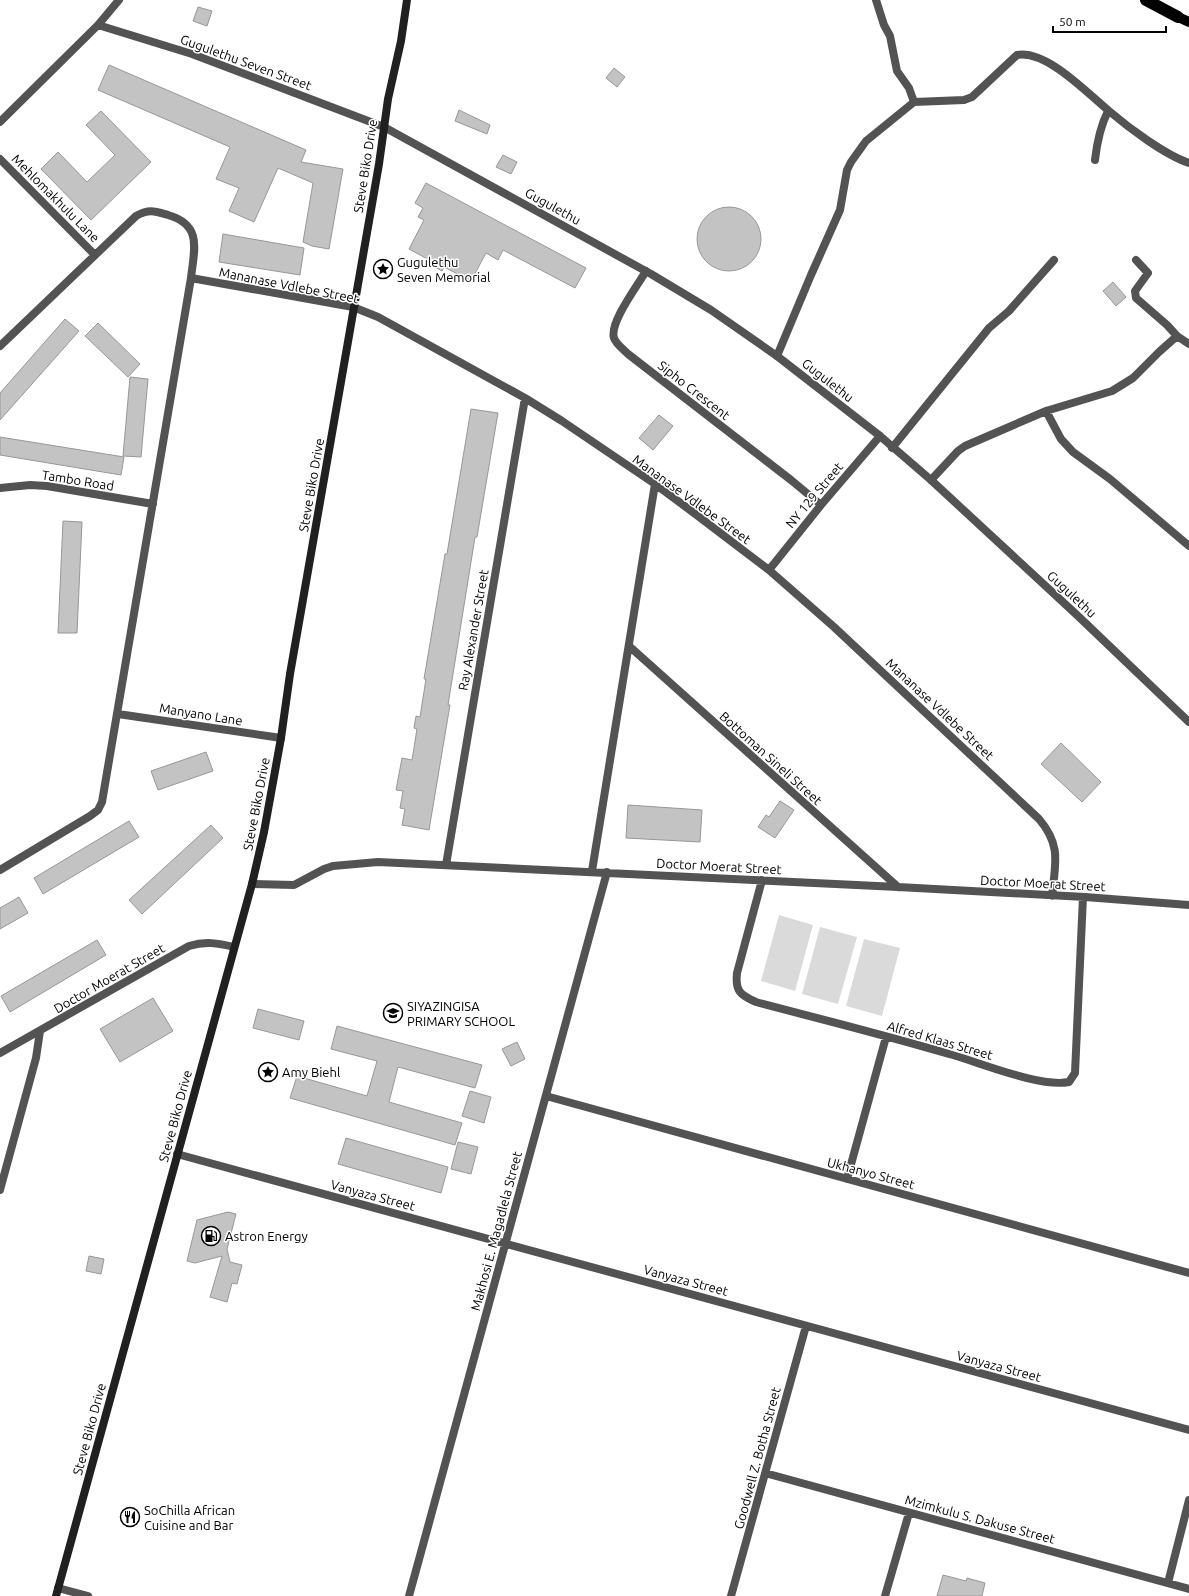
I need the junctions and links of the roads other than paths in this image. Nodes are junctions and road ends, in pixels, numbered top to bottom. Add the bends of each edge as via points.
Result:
1 (119, 0) edge
2 (407, 0) edge
3 (876, 0) edge
4 (1146, 0) edge
5 (1160, 0) edge
6 (1184, 20) edge
7 (98, 25) junction
8 (914, 102) junction
9 (1108, 111) junction
10 (0, 122) edge
11 (384, 127) junction
12 (396, 133) joint
13 (0, 159) edge
14 (1095, 160) dead end
15 (1189, 163) edge
16 (94, 254) junction
17 (1054, 260) dead end
18 (1136, 260) dead end
19 (646, 271) junction
20 (191, 278) junction
21 (353, 307) junction
22 (1177, 336) junction
23 (1189, 344) edge
24 (0, 346) edge
25 (778, 356) junction
26 (525, 398) junction
27 (1046, 411) junction
28 (880, 436) junction
29 (892, 448) junction
30 (931, 480) junction
31 (655, 484) junction
32 (0, 488) edge
33 (153, 504) junction
34 (820, 505) junction
35 (1189, 546) edge
36 (769, 570) junction
37 (629, 646) junction
38 (118, 714) junction
39 (1189, 722) edge
40 (281, 738) junction
41 (446, 865) junction
42 (0, 870) edge
43 (592, 871) junction
44 (607, 872) junction
45 (762, 880) junction
46 (252, 884) junction
47 (898, 887) junction
48 (1052, 896) junction
49 (1083, 897) junction
50 (1189, 905) edge
51 (234, 947) junction
52 (40, 1031) junction
53 (886, 1036) junction
54 (0, 1053) edge
55 (546, 1096) junction
56 (177, 1154) junction
57 (847, 1179) junction
58 (0, 1190) edge
59 (505, 1244) junction
60 (1189, 1273) edge
61 (806, 1326) junction
62 (1189, 1430) edge
63 (765, 1473) junction
64 (1189, 1500) edge
65 (909, 1513) junction
66 (1168, 1583) junction
67 (1189, 1589) edge
68 (57, 1592) edge
69 (88, 1596) edge
70 (409, 1596) edge
71 (731, 1596) edge
72 (885, 1596) edge

1 - 7 street
2 - 11 main road, Steve Biko Drive
3 - 8 street via 890,36 897,71 909,88
4 - 6 highway
5 - 6 highway
7 - 10 street
7 - 11 street, Gugulethu Seven Street via 192,54
8 - 9 street via 964,100 972,97 1017,55 1022,54 1038,57 1057,69 1089,92
8 - 25 street via 866,142 851,162 847,170 840,210
9 - 14 street via 1101,124
9 - 15 street via 1169,154
11 - 12 street, Gugulethu Seven Street
11 - 21 main road, Steve Biko Drive
12 - 19 street, Gugulethu
13 - 16 street, Mehlomakhulu Lane
16 - 20 street via 136,216 146,211 154,211 177,217 189,226 194,235
16 - 24 street
17 - 29 street via 1009,311 989,328
18 - 22 street via 1148,273 1135,291 1136,298
19 - 25 street, Gugulethu via 711,310
19 - 34 street, Sipho Crescent via 616,319 613,332 616,342
20 - 21 street, Mananase Vdlebe Street
20 - 33 street
21 - 26 street, Mananase Vdlebe Street via 392,324
21 - 40 main road, Steve Biko Drive
22 - 23 street
22 - 27 street via 1123,385 1112,391
25 - 28 street, Gugulethu
26 - 31 street, Mananase Vdlebe Street
26 - 41 street, Ray Alexander Street
27 - 30 street via 965,446
27 - 35 street via 1061,439 1073,452 1110,479
28 - 29 street, Gugulethu
28 - 34 street, NY 129 Street
29 - 30 street, Gugulethu
30 - 39 street, Gugulethu
31 - 36 street, Mananase Vdlebe Street
31 - 37 street
32 - 33 street, Tambo Road via 47,486
33 - 38 street
34 - 36 street, NY 129 Street
36 - 48 street, Mananase Vdlebe Street via 834,627 1039,819 1053,839 1055,848
37 - 43 street
37 - 47 street, Bottoman Sineli Street
38 - 40 street, Manyano Lane
38 - 42 street via 104,798 98,810
40 - 46 main road, Steve Biko Drive
41 - 43 street, Doctor Moerat Street
41 - 46 street, Doctor Moerat Street via 371,862 333,866 294,884
43 - 44 street, Doctor Moerat Street
44 - 45 street, Doctor Moerat Street
44 - 55 street, Makhosi E. Magadlela Street
45 - 47 street, Doctor Moerat Street
45 - 53 street, Alfred Klaas Street via 737,973 735,983 738,990 744,997 756,1002
46 - 51 main road, Steve Biko Drive
47 - 48 street, Doctor Moerat Street
48 - 49 street, Doctor Moerat Street
49 - 50 street, Doctor Moerat Street
49 - 53 street, Alfred Klaas Street via 1075,1073 1069,1082 1035,1080
51 - 52 street, Doctor Moerat Street via 209,942 189,946
51 - 56 main road, Steve Biko Drive
52 - 54 street, Doctor Moerat Street
52 - 58 street via 36,1058
53 - 57 street
55 - 57 street, Ukhanyo Street
55 - 59 street, Makhosi E. Magadlela Street
56 - 59 street, Vanyaza Street
56 - 68 main road, Steve Biko Drive
57 - 60 street, Ukhanyo Street
59 - 61 street, Vanyaza Street
59 - 70 street, Makhosi E. Magadlela Street
61 - 62 street, Vanyaza Street
61 - 63 street, Goodwell Z. Botha Street
63 - 65 street, Mzimkulu S. Dakuse Street
63 - 71 street, Goodwell Z. Botha Street
64 - 66 street
65 - 66 street, Mzimkulu S. Dakuse Street
65 - 72 street
66 - 67 street, Mzimkulu S. Dakuse Street
68 - 69 street

